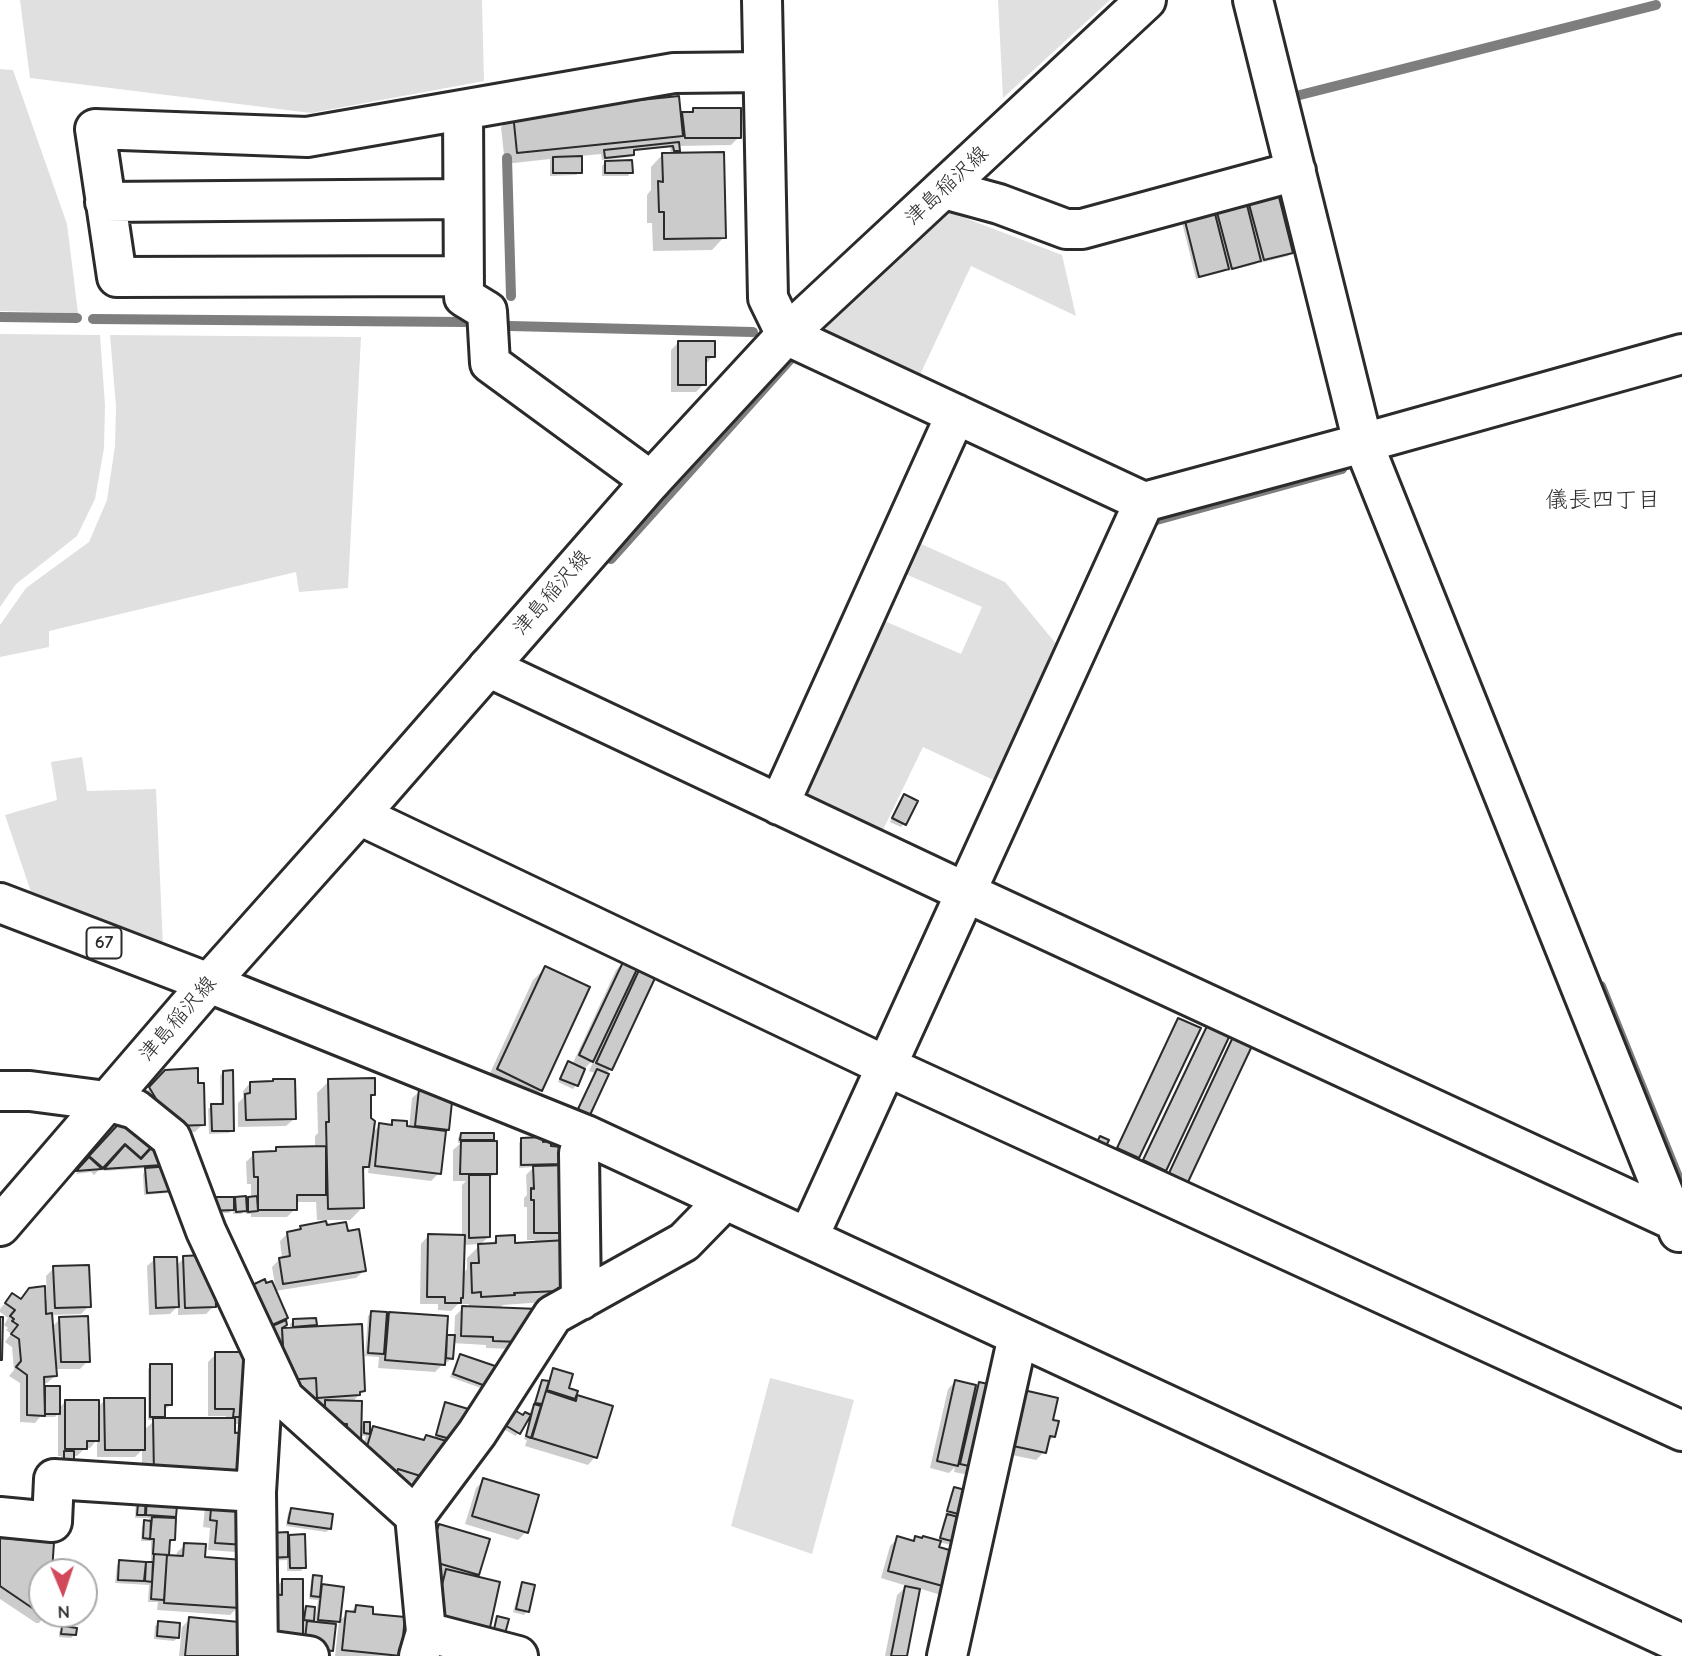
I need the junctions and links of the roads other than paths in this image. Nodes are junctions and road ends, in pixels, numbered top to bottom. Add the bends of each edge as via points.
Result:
1 (762, 0) edge
2 (1146, 0) edge
3 (1253, 0) edge
4 (763, 72) junction
5 (463, 110) junction
6 (1296, 171) junction
7 (944, 189) junction
8 (463, 199) junction
9 (106, 202) junction
10 (464, 276) junction
11 (786, 335) junction
12 (1682, 354) edge
13 (956, 414) junction
14 (1363, 443) junction
15 (651, 481) junction
16 (1144, 502) junction
17 (488, 667) junction
18 (779, 805) junction
19 (359, 815) junction
20 (965, 892) junction
21 (0, 903) edge
22 (209, 984) junction
23 (886, 1066) junction
24 (0, 1091) edge
25 (106, 1101) junction
26 (586, 1135) junction
27 (725, 1200) junction
28 (0, 1226) edge
29 (1679, 1227) edge
30 (808, 1238) junction
31 (581, 1300) junction
32 (1018, 1336) junction
33 (264, 1357) junction
34 (1682, 1431) edge
35 (256, 1492) junction
36 (415, 1516) junction
37 (0, 1517) edge
38 (422, 1644) edge
39 (1682, 1644) edge
40 (258, 1653) edge
41 (309, 1656) edge
42 (518, 1656) edge
43 (947, 1656) edge

1 - 4 street
2 - 7 street, 津島稲沢線
3 - 6 street
4 - 5 street via 674,73
4 - 11 street via 768,298
5 - 8 street
5 - 9 street via 307,137 95,129
6 - 7 street via 1082,229 1066,229
6 - 14 street
7 - 11 street, 津島稲沢線
8 - 9 street
8 - 10 street
9 - 10 street via 117,277
10 - 15 street via 464,297 486,311 490,363
11 - 13 street
11 - 15 street, 津島稲沢線
12 - 14 street
13 - 16 street
13 - 18 street
14 - 16 street
14 - 29 street
15 - 17 street, 津島稲沢線
16 - 20 street
17 - 18 street
17 - 19 street, 津島稲沢線
18 - 20 street
19 - 22 street, 津島稲沢線
19 - 23 street
20 - 23 street
20 - 29 street
21 - 22 street, 67
22 - 25 street, 津島稲沢線
22 - 26 street
23 - 30 street
23 - 34 street
24 - 25 street
25 - 28 street, 津島稲沢線
25 - 33 street via 135,1109 171,1138 206,1231
26 - 27 street
26 - 31 street via 579,1153
27 - 30 street
27 - 31 street via 684,1242
30 - 32 street
31 - 36 street via 553,1315 477,1433
32 - 39 street
32 - 43 street
33 - 35 street
33 - 36 street via 284,1398
35 - 37 street via 54,1479 52,1522
35 - 40 street
36 - 38 street
38 - 42 street
40 - 41 street

